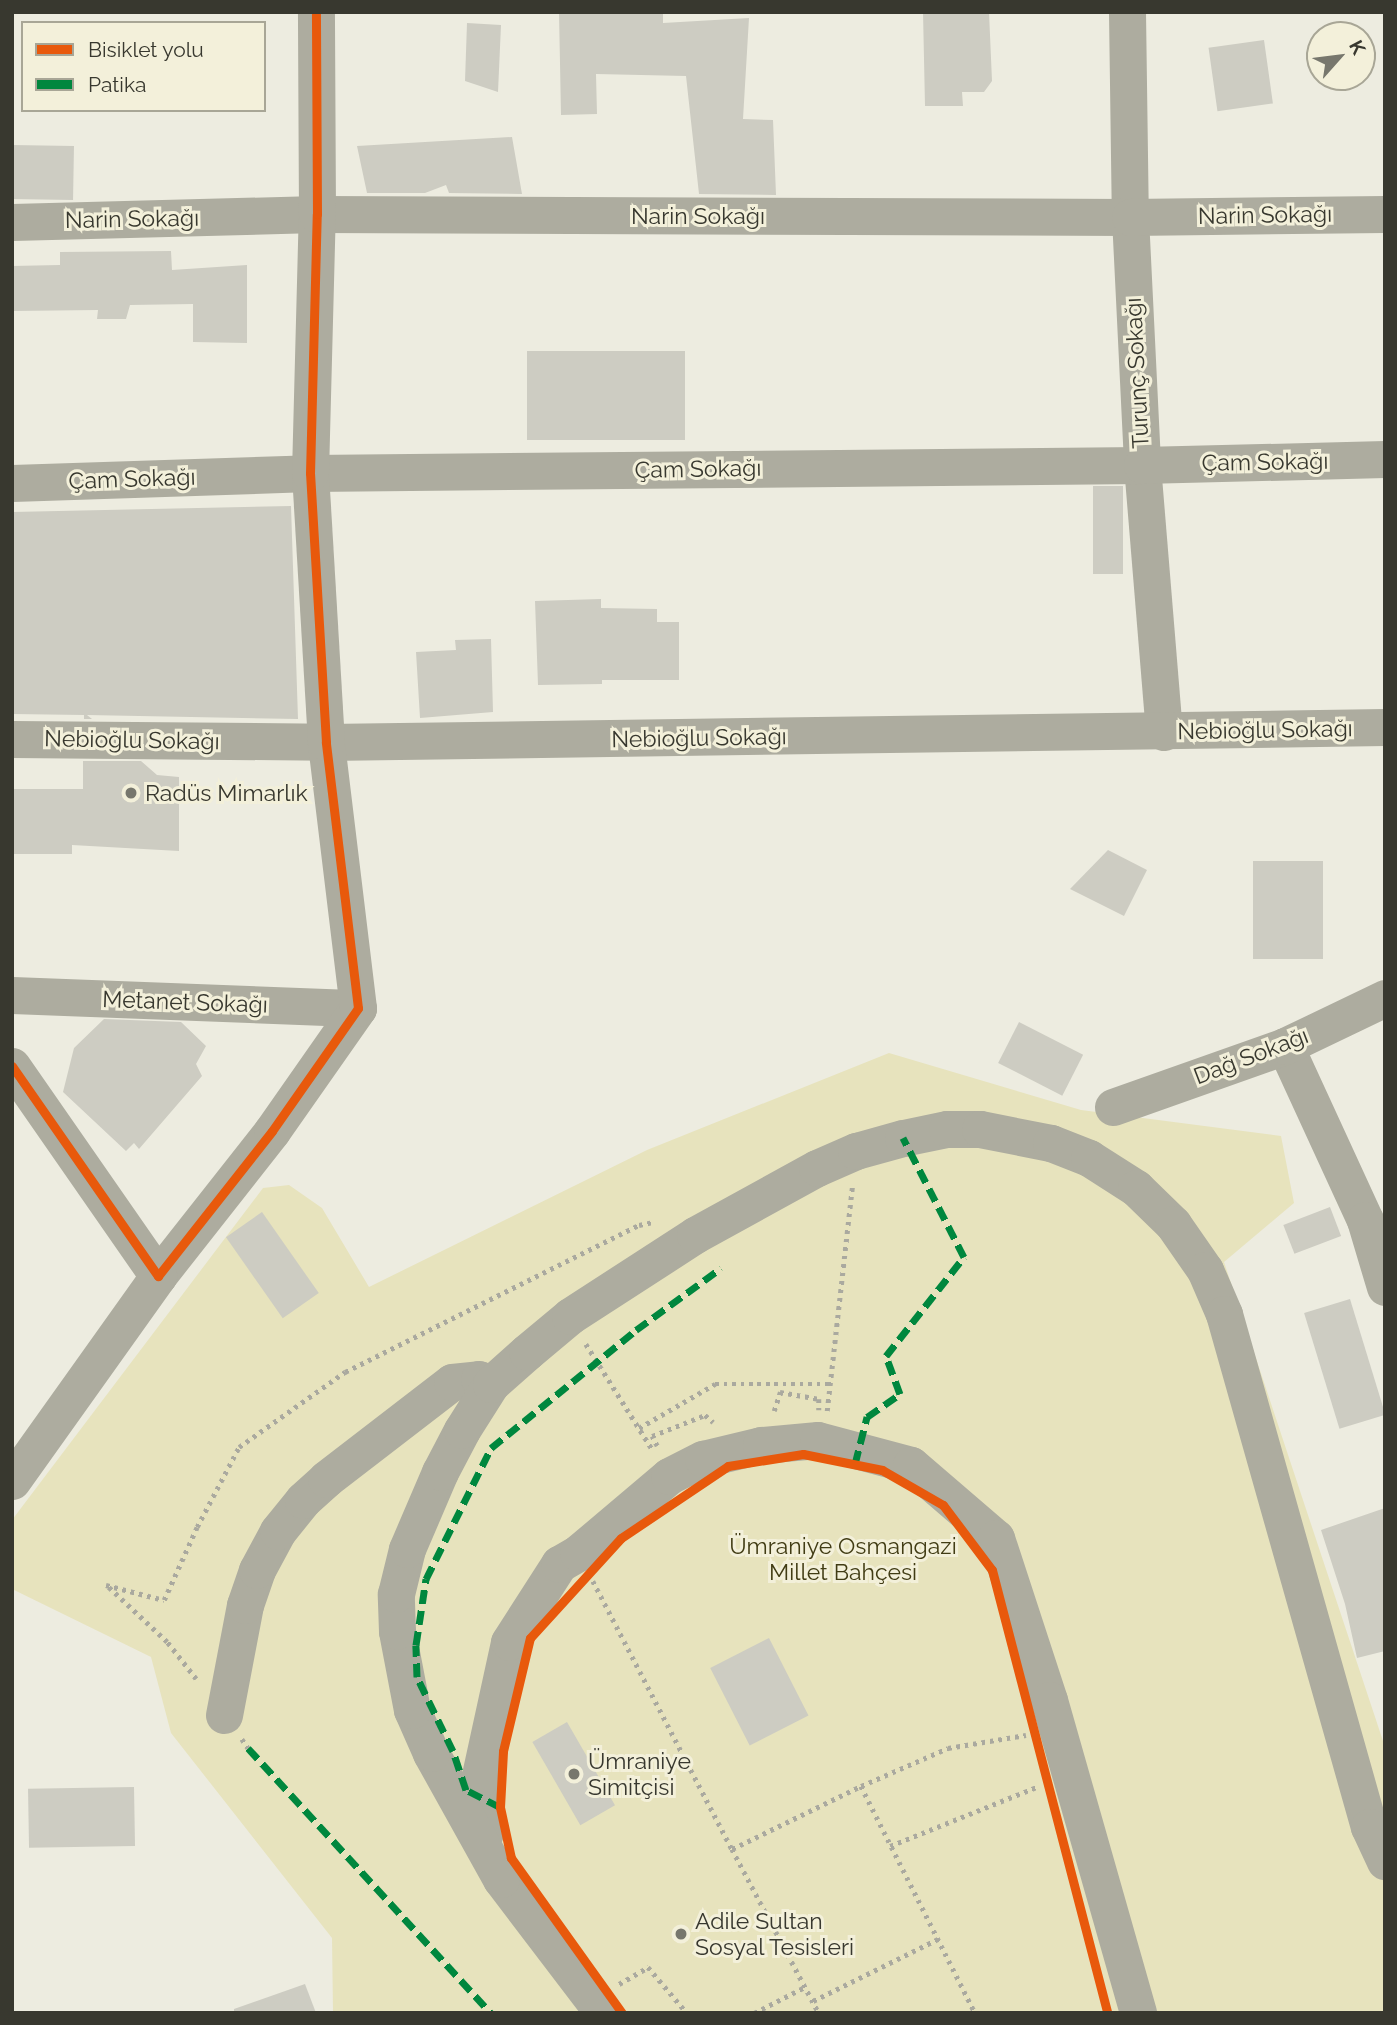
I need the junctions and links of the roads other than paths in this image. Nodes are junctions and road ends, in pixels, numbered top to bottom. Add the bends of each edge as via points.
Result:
1 (316, 12) edge
2 (1127, 12) edge
3 (317, 214) junction
4 (1385, 214) edge
5 (1130, 217) junction
6 (12, 222) edge
7 (1385, 459) edge
8 (1142, 465) junction
9 (310, 473) junction
10 (12, 483) edge
11 (1385, 727) edge
12 (1164, 732) junction
13 (12, 738) edge
14 (326, 742) junction
15 (12, 995) edge
16 (1385, 998) edge
17 (358, 1008) junction
18 (1285, 1046) junction
19 (12, 1066) edge
20 (1113, 1107) dead end
21 (158, 1276) junction
22 (1385, 1287) edge
23 (491, 1384) junction
24 (12, 1481) edge
25 (223, 1715) dead end
26 (487, 1849) junction
27 (1385, 1862) edge
28 (603, 2013) edge
29 (1138, 2013) edge

1 - 3 street
2 - 5 street, Turunç Sokağı
3 - 5 street, Narin Sokağı
3 - 6 street, Narin Sokağı
3 - 9 street
4 - 5 street, Narin Sokağı
5 - 8 street, Turunç Sokağı
7 - 8 street, Çam Sokağı
8 - 9 street, Çam Sokağı
8 - 12 street, Turunç Sokağı
9 - 10 street, Çam Sokağı
9 - 14 street
11 - 12 street, Nebioğlu Sokağı
12 - 14 street, Nebioğlu Sokağı
13 - 14 street, Nebioğlu Sokağı
14 - 17 street
15 - 17 street, Metanet Sokağı
16 - 18 street, Dağ Sokağı
17 - 21 street via 272,1131
18 - 20 street, Dağ Sokağı
18 - 22 street via 1365,1220
19 - 21 street
21 - 24 street
23 - 25 street via 479,1379 452,1382 303,1500 278,1531 257,1570 245,1605
23 - 26 street via 440,1472 407,1549 396,1594 402,1670 412,1710 431,1753
23 - 27 street via 570,1316 695,1235 856,1151 947,1129 1013,1133 1089,1158 1136,1188 1173,1224 1205,1270 1224,1314 1369,1827
26 - 28 street via 501,1879
26 - 29 street via 479,1780 509,1642 559,1564 670,1476 703,1459 761,1445 818,1440 911,1465 996,1538 1049,1699

